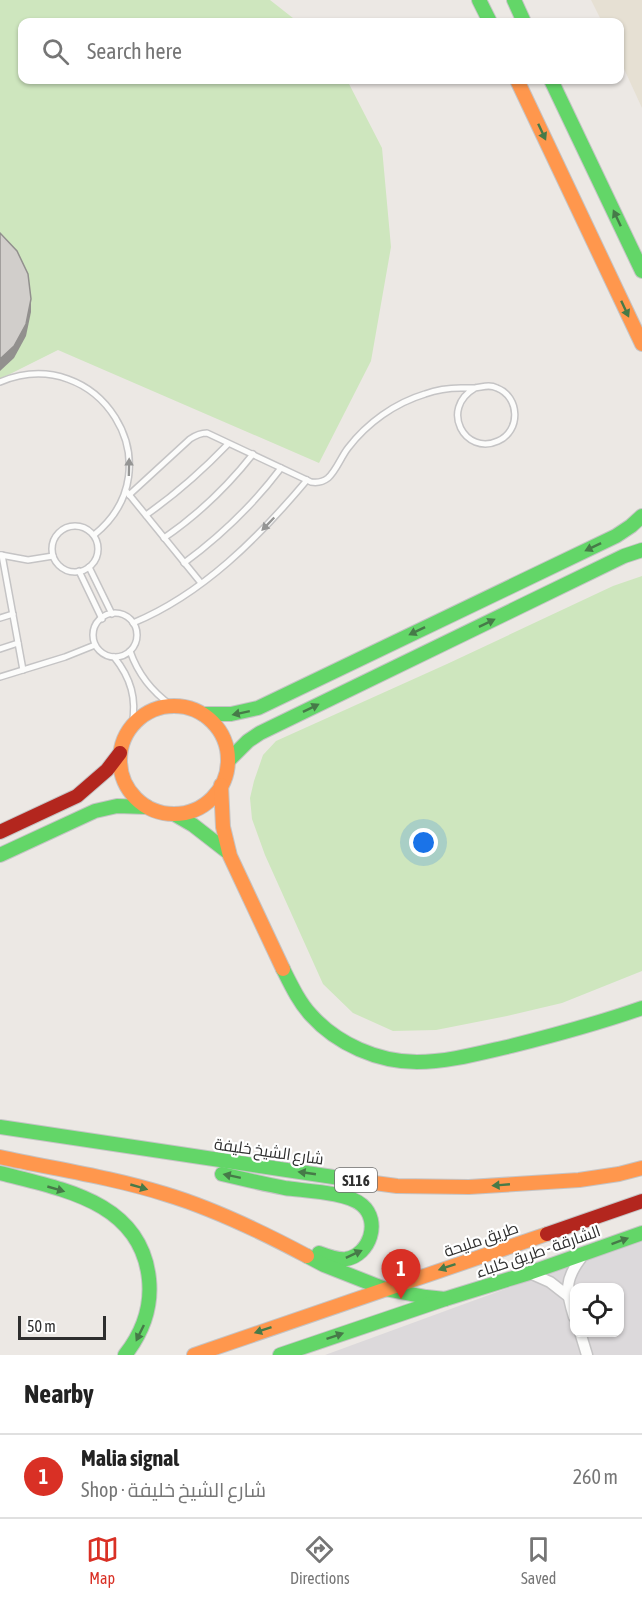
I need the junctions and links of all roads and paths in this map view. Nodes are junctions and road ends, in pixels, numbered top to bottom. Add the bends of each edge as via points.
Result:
1 (479, 0) edge
2 (514, 0) edge
3 (488, 18) edge
4 (522, 18) edge
5 (519, 84) edge
6 (553, 84) edge
7 (642, 271) edge
8 (642, 344) edge
9 (0, 382) edge
10 (475, 388) junction
11 (228, 444) junction
12 (253, 454) junction
13 (281, 468) junction
14 (307, 480) junction
15 (128, 493) junction
16 (146, 515) junction
17 (642, 516) edge
18 (94, 535) junction
19 (164, 538) junction
20 (642, 550) edge
21 (1, 555) edge
22 (53, 556) junction
23 (184, 563) junction
24 (89, 567) junction
25 (79, 571) junction
26 (201, 583) junction
27 (8, 584) junction
28 (0, 587) edge
29 (13, 614) junction
30 (112, 614) junction
31 (0, 618) edge
32 (102, 619) junction
33 (133, 623) junction
34 (18, 643) junction
35 (96, 645) junction
36 (0, 649) edge
37 (130, 651) junction
38 (114, 657) junction
39 (23, 670) junction
40 (0, 677) edge
41 (171, 705) junction
42 (203, 714) junction
43 (132, 725) junction
44 (120, 753) junction
45 (228, 761) junction
46 (221, 785) junction
47 (147, 807) junction
48 (174, 814) junction
49 (0, 832) edge
50 (229, 853) junction
51 (0, 855) edge
52 (642, 1008) edge
53 (0, 1127) edge
54 (72, 1138) junction
55 (642, 1154) edge
56 (0, 1157) edge
57 (642, 1168) edge
58 (0, 1173) edge
59 (538, 1181) junction
60 (642, 1201) edge
61 (260, 1231) junction
62 (642, 1233) edge
63 (585, 1253) junction
64 (528, 1273) junction
65 (385, 1289) junction
66 (568, 1296) junction
67 (445, 1299) junction
68 (570, 1303) edge
69 (582, 1337) edge
70 (125, 1355) edge
71 (194, 1355) edge
72 (280, 1355) edge
73 (587, 1355) edge

1 - 3 main road
2 - 4 main road
5 -> 8 main road
7 -> 6 main road
15 -> 9 lane via 129,450 118,420 95,394 76,381 53,375 18,375
10 - 10 lane via 497,387 513,403 513,425 504,437 491,444 469,438 457,419 459,404
10 - 14 lane via 436,391 401,403 361,434 330,477 317,483
11 - 12 lane
11 - 15 lane via 207,433 196,435
11 - 16 lane via 181,489
12 - 13 lane
12 - 19 lane via 212,500
13 - 14 lane
13 - 23 lane via 237,520
14 -> 26 lane via 246,546
15 - 16 lane
15 - 18 lane via 114,516
16 - 19 lane
17 -> 42 main road via 616,536 258,708 242,714
18 - 22 lane via 79,526 67,527 54,539
18 - 24 lane via 99,546 97,558
19 - 23 lane
45 -> 20 main road via 260,733
21 - 22 lane via 28,560
21 - 27 lane
22 - 25 lane via 64,569
23 - 26 lane
24 - 25 lane
24 - 30 lane
25 - 32 lane
26 - 33 lane via 168,606
27 - 28 lane
27 - 29 lane
29 - 31 lane
29 - 34 lane
30 - 32 lane
30 - 33 lane via 126,616
32 - 35 lane via 93,634
33 - 37 lane via 137,634
34 - 36 lane
34 - 39 lane
35 - 38 lane via 103,654
35 - 39 lane
37 - 38 lane
37 - 41 lane via 148,685
38 - 43 lane via 126,673 133,693
39 - 40 lane
41 - 42 main road
41 - 43 main road via 144,715
42 - 45 main road via 222,735
43 - 44 main road
44 - 47 main road via 126,784
44 - 49 main road via 107,771 77,796
45 - 46 main road
46 - 48 main road via 209,800 193,810
46 - 50 main road via 223,831
47 - 48 main road
47 - 51 main road via 102,808
48 - 50 main road
50 - 52 main road via 297,995 310,1014 327,1030 366,1053 409,1062 431,1061 551,1036
53 - 54 main road, شارع الشيخ خليفة / S116
59 -> 54 main road, شارع الشيخ خليفة / S116 via 469,1187 397,1185
61 -> 54 main road via 336,1259 346,1259 364,1250 372,1222 362,1205 353,1200 92,1149
55 - 59 main road
56 -> 61 main road via 132,1185 197,1205
57 - 59 main road, شارع الشيخ خليفة / S116 via 589,1179
58 -> 70 main road via 97,1203 119,1219 136,1239 149,1272 149,1308 136,1341
60 -> 65 main road, طريق مليحة
61 - 65 main road via 324,1265
63 -> 62 main road, الشارقة - طريق كلباء
63 - 64 main road, الشارقة - طريق كلباء
63 - 66 street via 574,1268
64 - 66 street
64 - 67 main road, الشارقة - طريق كلباء
65 - 67 main road
65 -> 71 main road, طريق مليحة
66 - 68 street
72 -> 67 main road
69 - 73 street

